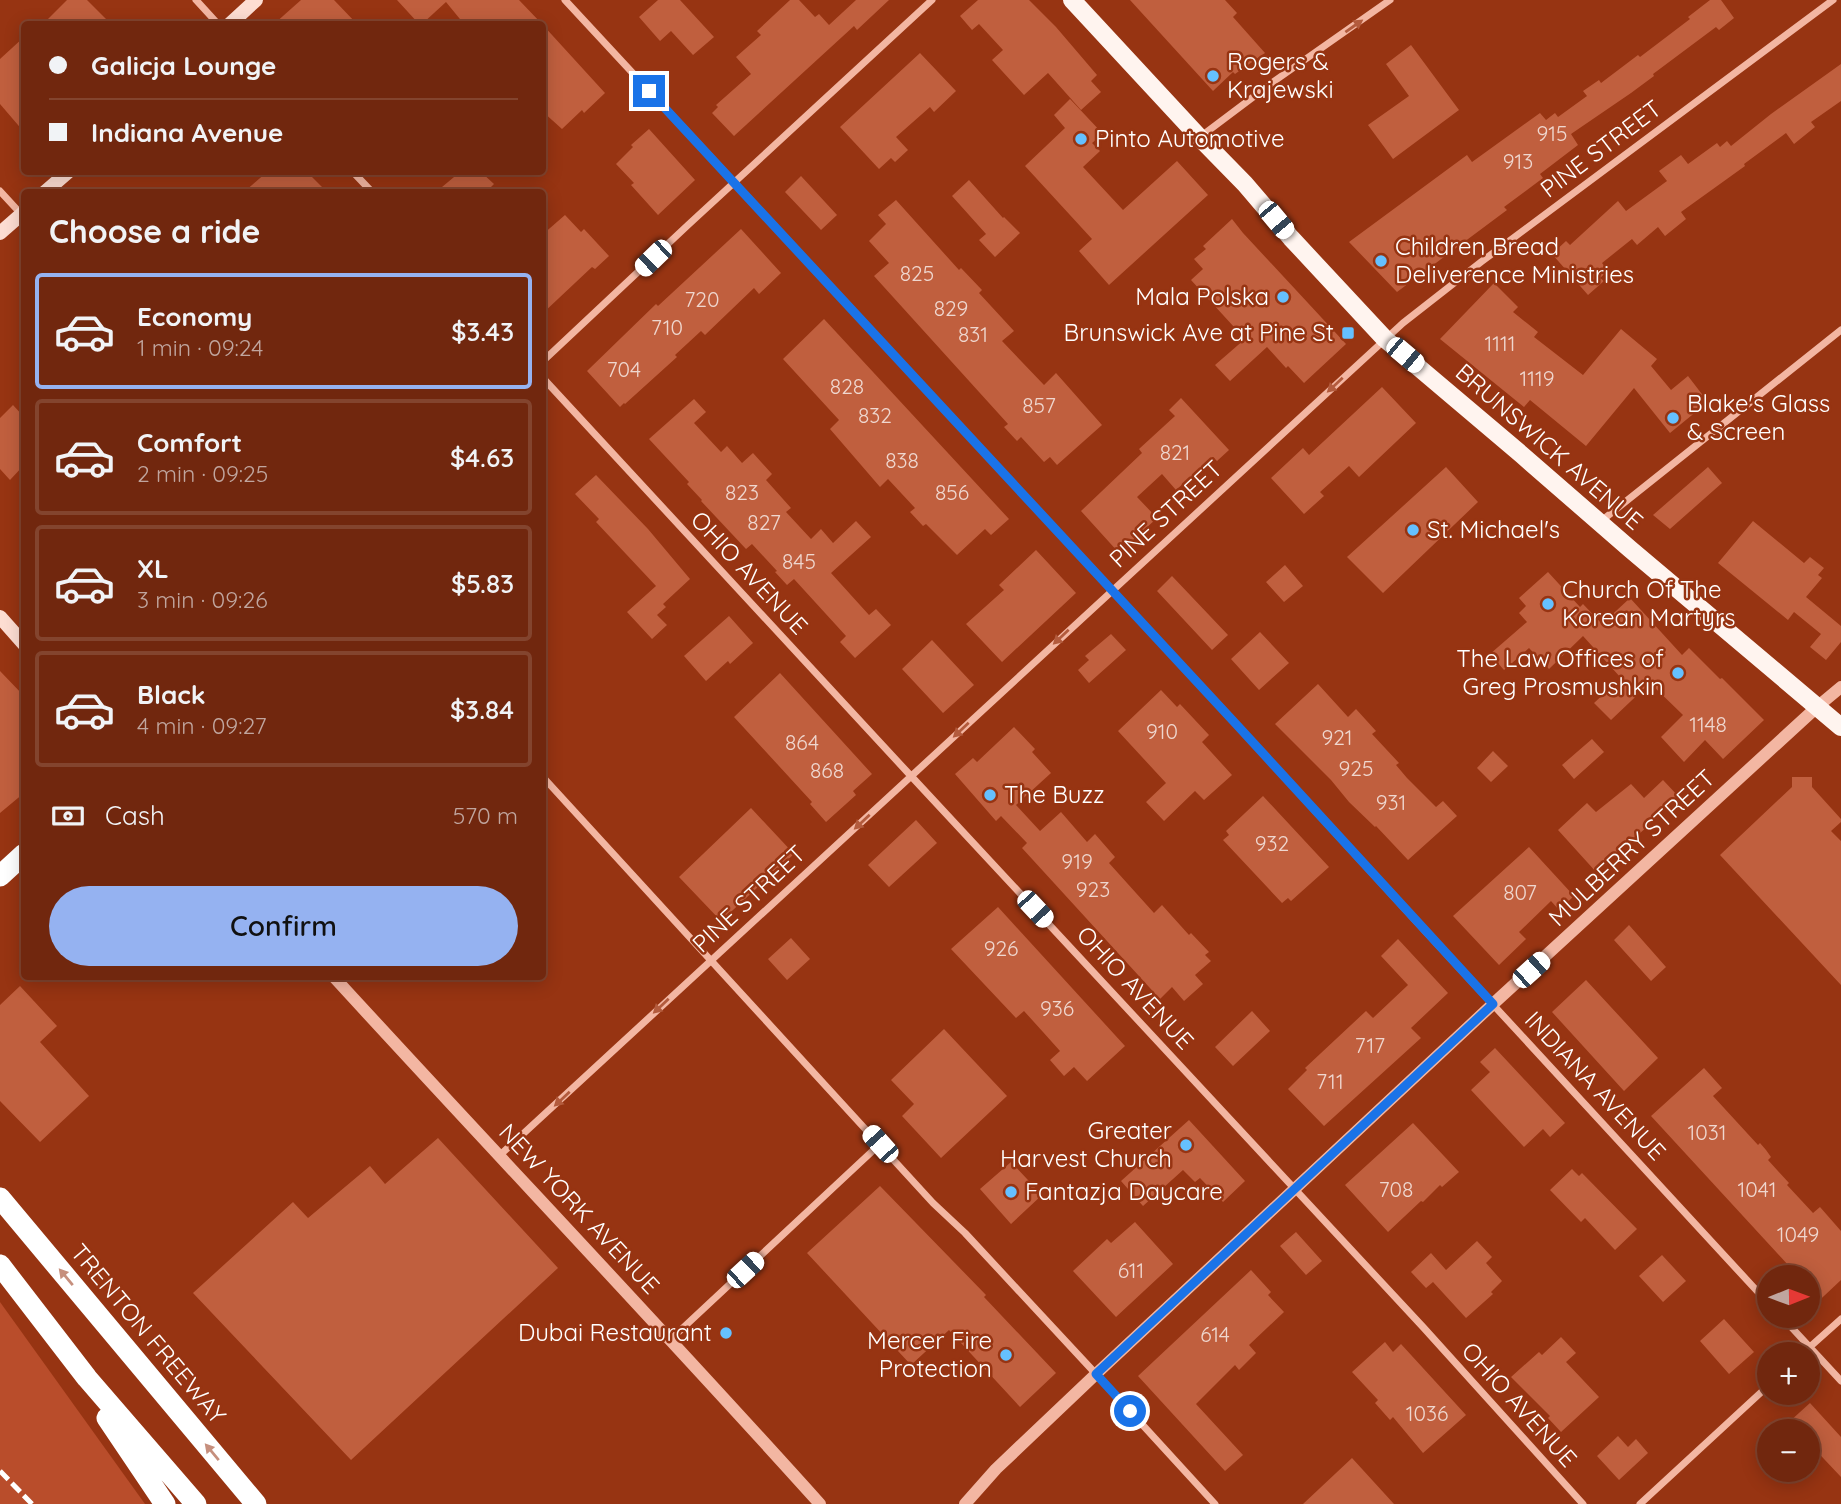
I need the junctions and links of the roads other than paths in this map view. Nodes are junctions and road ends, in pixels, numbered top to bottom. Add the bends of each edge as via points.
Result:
1 (196, 0) edge
2 (256, 0) edge
3 (565, 0) edge
4 (932, 0) edge
5 (1072, 0) edge
6 (1390, 0) edge
7 (1833, 0) edge
8 (215, 21) edge
9 (233, 21) edge
10 (1200, 138) junction
11 (65, 175) edge
12 (357, 175) edge
13 (734, 183) junction
14 (48, 189) edge
15 (369, 189) edge
16 (0, 191) edge
17 (21, 211) edge
18 (21, 216) edge
19 (0, 233) edge
20 (1841, 330) edge
21 (1385, 339) junction
22 (546, 358) edge
23 (546, 381) edge
24 (1600, 522) junction
25 (1111, 590) junction
26 (0, 617) edge
27 (21, 641) edge
28 (1841, 687) edge
29 (1817, 707) junction
30 (1841, 727) edge
31 (911, 776) junction
32 (546, 780) edge
33 (21, 857) edge
34 (0, 876) edge
35 (711, 961) junction
36 (337, 980) edge
37 (1493, 1004) junction
38 (880, 1144) junction
39 (499, 1157) junction
40 (1294, 1189) junction
41 (0, 1198) edge
42 (7, 1272) edge
43 (1757, 1291) edge
44 (1841, 1319) edge
45 (1792, 1328) edge
46 (670, 1340) junction
47 (1805, 1342) edge
48 (1816, 1342) edge
49 (1820, 1358) edge
50 (1096, 1374) junction
51 (1841, 1381) edge
52 (1757, 1396) edge
53 (165, 1504) edge
54 (196, 1504) edge
55 (256, 1504) edge
56 (820, 1504) edge
57 (965, 1504) edge
58 (1215, 1504) edge
59 (1583, 1504) edge
60 (1640, 1504) edge

1 - 8 street
2 - 9 main road
3 - 13 street, INDIANA AVENUE
4 - 13 street
5 - 10 main road, BRUNSWICK AVENUE
10 -> 6 street
7 - 21 street, PINE STREET via 1480,262
10 - 21 main road, BRUNSWICK AVENUE
11 - 14 main road
12 - 15 street
13 - 22 street
13 - 25 street, INDIANA AVENUE
16 - 17 street
18 - 19 main road
20 - 24 street
21 - 24 main road, BRUNSWICK AVENUE
21 -> 25 street, PINE STREET
23 - 31 street, OHIO AVENUE
24 - 29 main road, BRUNSWICK AVENUE
25 -> 31 street, PINE STREET
25 - 37 street, INDIANA AVENUE
26 - 27 main road
28 - 29 street, MULBERRY STREET
29 - 30 main road, BRUNSWICK AVENUE
29 - 37 street, MULBERRY STREET
31 -> 35 street, PINE STREET
31 - 40 street, OHIO AVENUE
32 - 35 street
33 - 34 highway
35 - 38 street
35 -> 39 street, PINE STREET
36 - 39 street, NEW YORK AVENUE
37 - 40 street, MULBERRY STREET
37 - 43 street, INDIANA AVENUE
38 - 46 street
38 - 50 street
39 - 46 street, NEW YORK AVENUE
40 - 50 street, MULBERRY STREET
40 - 59 street, OHIO AVENUE
55 -> 41 highway, TRENTON FREEWAY
42 - 53 highway
42 - 54 highway via 87,1378
44 - 48 street
45 - 47 street
46 - 56 street, NEW YORK AVENUE
49 - 51 street
50 - 57 street, MULBERRY STREET
50 - 58 street
52 - 60 street

